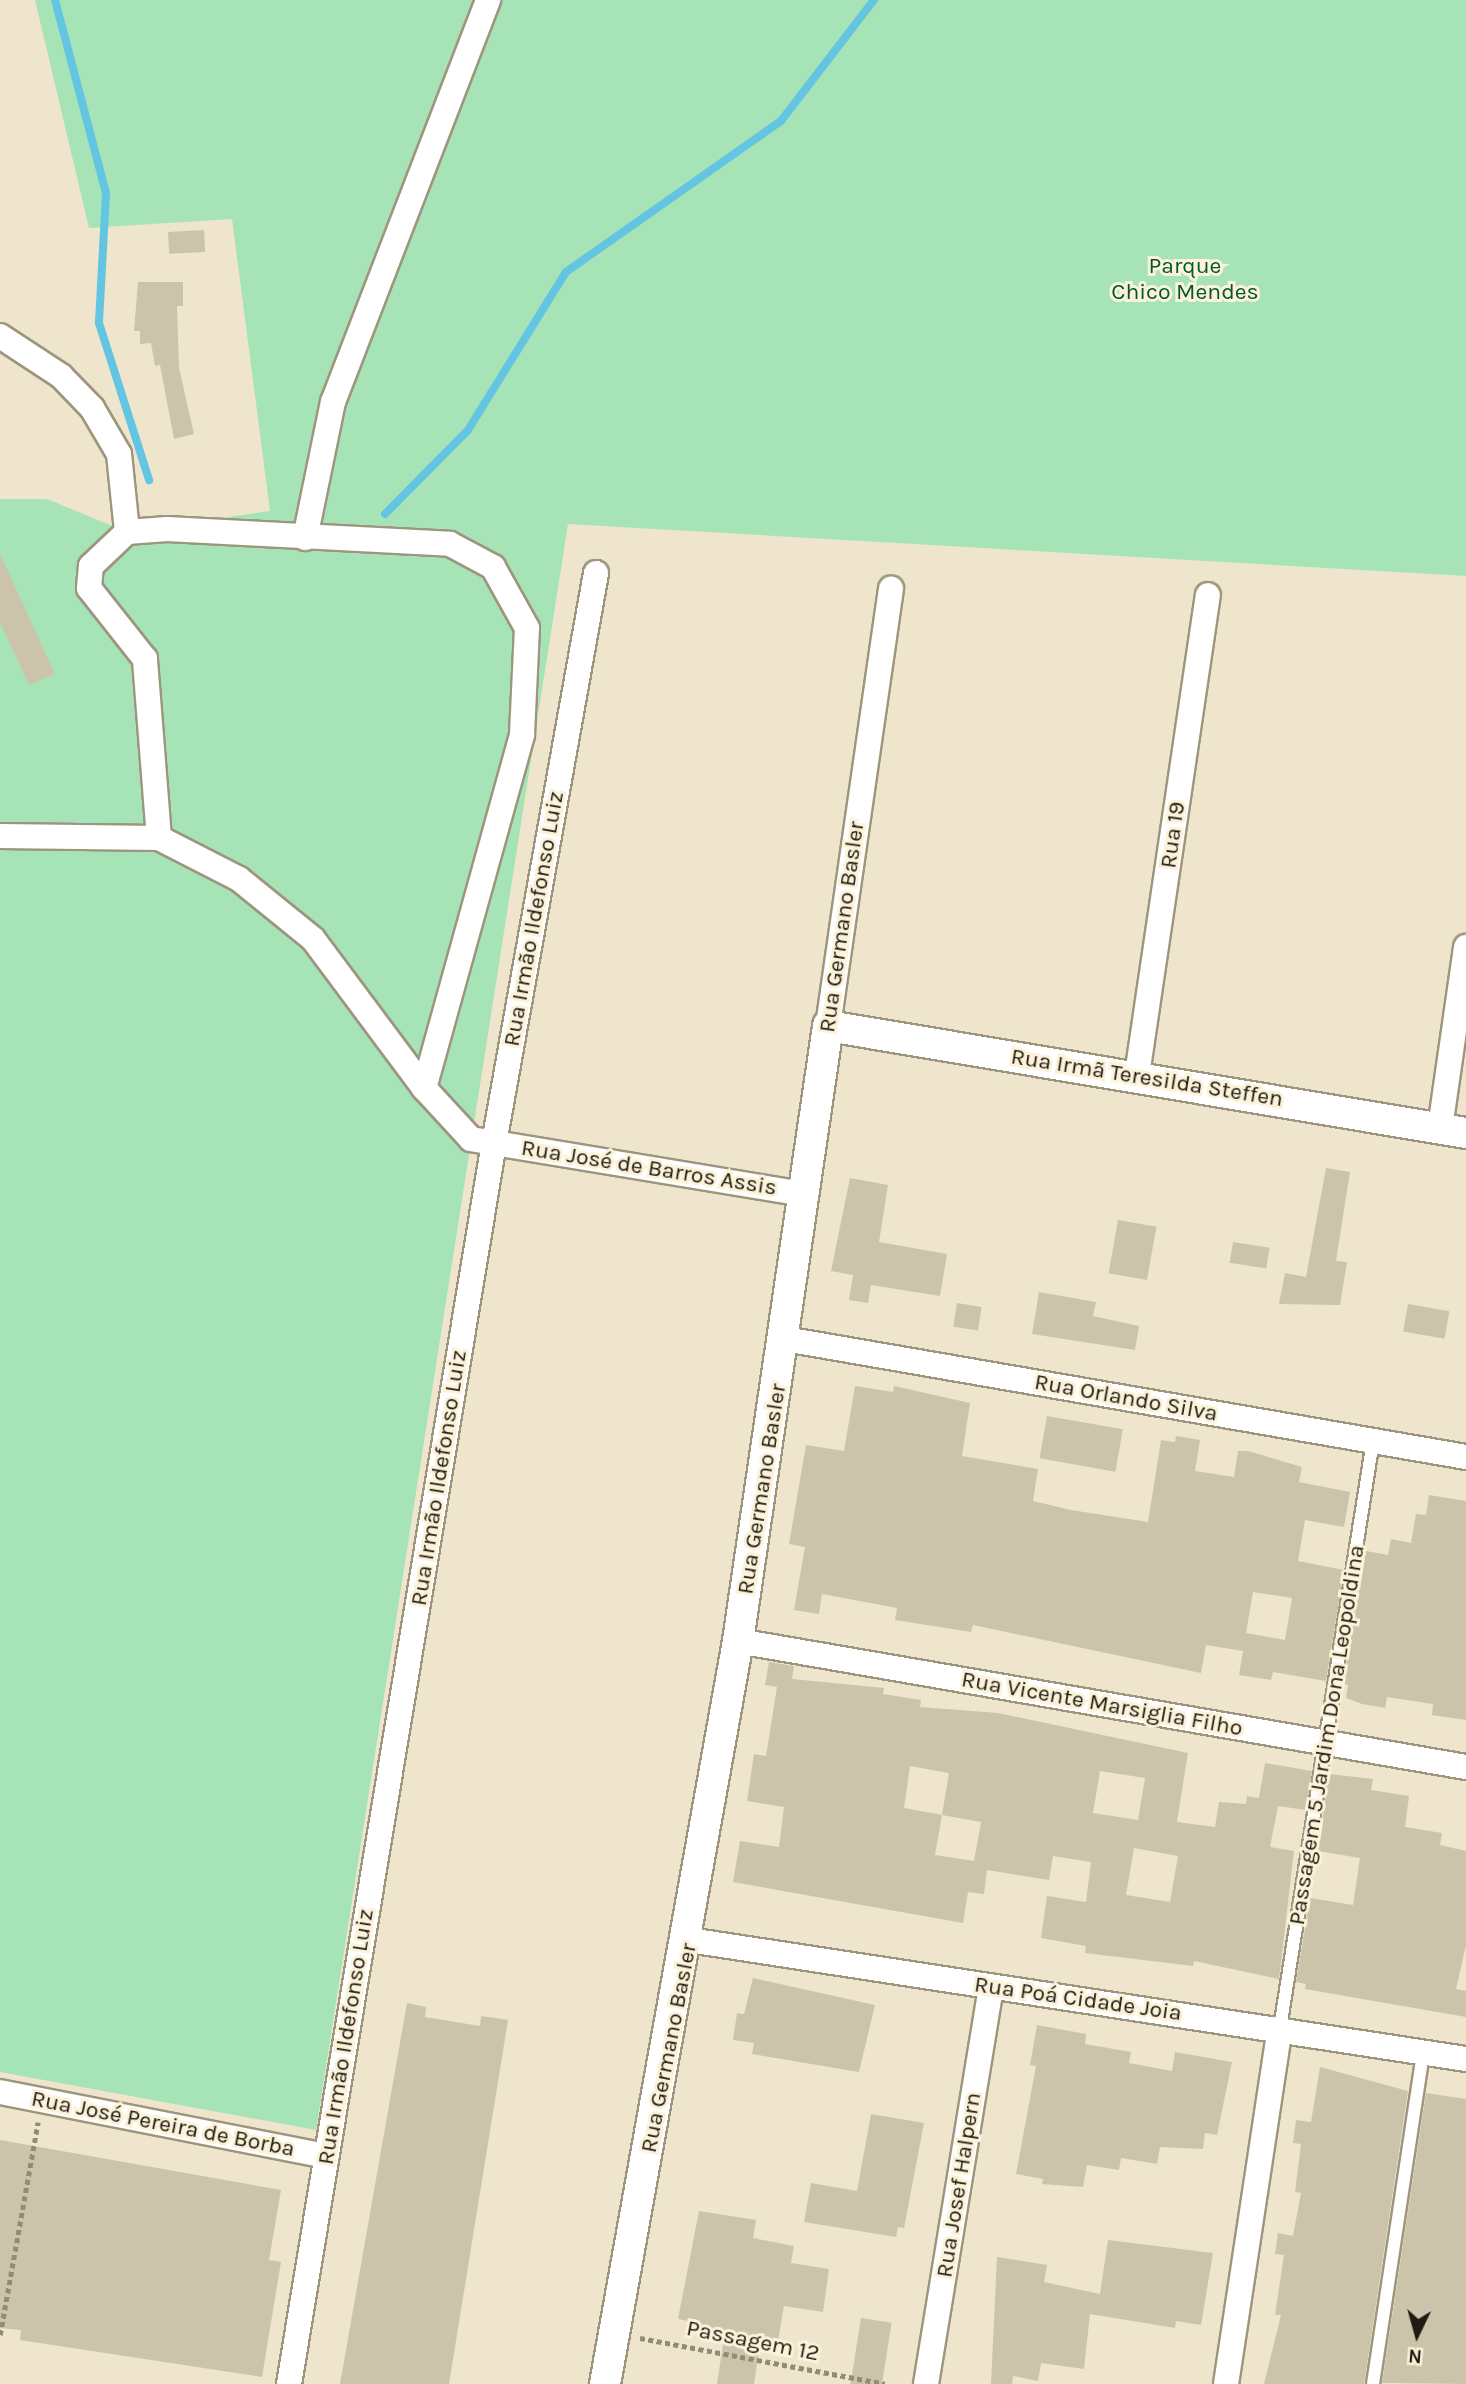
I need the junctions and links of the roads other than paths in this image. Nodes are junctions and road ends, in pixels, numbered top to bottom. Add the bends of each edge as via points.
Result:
1 (488, 0) edge
2 (0, 336) edge
3 (127, 532) junction
4 (305, 538) junction
5 (596, 573) dead end
6 (891, 589) dead end
7 (1208, 595) dead end
8 (0, 836) edge
9 (159, 838) junction
10 (1466, 947) edge
11 (828, 1026) junction
12 (1137, 1075) junction
13 (424, 1088) junction
14 (1453, 1130) edge
15 (494, 1143) junction
16 (803, 1194) junction
17 (785, 1339) junction
18 (1373, 1441) junction
19 (1466, 1457) edge
20 (738, 1641) junction
21 (1328, 1743) junction
22 (1466, 1767) edge
23 (689, 1940) junction
24 (991, 1986) junction
25 (1280, 2028) junction
26 (1423, 2052) junction
27 (1466, 2059) edge
28 (0, 2092) edge
29 (326, 2156) junction
30 (289, 2384) edge
31 (605, 2384) edge
32 (926, 2384) edge
33 (1226, 2384) edge
34 (1373, 2384) edge

1 - 4 street via 333,402
2 - 3 street via 61,376 92,408 119,454
3 - 4 street via 167,529
3 - 9 street via 91,566 89,588 145,659
4 - 13 street via 450,544 493,567 527,628 522,735
5 - 15 street, Rua Irmão Ildefonso Luiz
6 - 11 street, Rua Germano Basler
7 - 12 street, Rua 19
8 - 9 street
9 - 13 street, Rua José de Barros Assis via 239,879 313,939
10 - 14 street
11 - 12 street, Rua Irmã Teresilda Steffen
11 - 16 street, Rua Germano Basler
12 - 14 street, Rua Irmã Teresilda Steffen
13 - 15 street, Rua José de Barros Assis via 471,1139
15 - 16 street, Rua José de Barros Assis
15 - 29 street, Rua Irmão Ildefonso Luiz
16 - 17 street, Rua Germano Basler
17 - 18 street, Rua Orlando Silva
17 - 20 street, Rua Germano Basler
18 - 19 street, Rua Orlando Silva
18 - 21 lane, Passagem 5 Jardim Dona Leopoldina
20 - 21 street, Rua Vicente Marsiglia Filho
20 - 23 street, Rua Germano Basler
21 - 22 street, Rua Vicente Marsiglia Filho
21 - 25 lane, Passagem 5 Jardim Dona Leopoldina
23 - 24 street, Rua Poá Cidade Joia
23 - 31 street, Rua Germano Basler
24 - 25 street, Rua Poá Cidade Joia
24 - 32 street, Rua Josef Halpern
25 - 26 street, Rua Poá Cidade Joia
25 - 33 street
26 - 27 street, Rua Poá Cidade Joia
26 - 34 lane
28 - 29 street, Rua José Pereira de Borba
29 - 30 street, Rua Irmão Ildefonso Luiz

